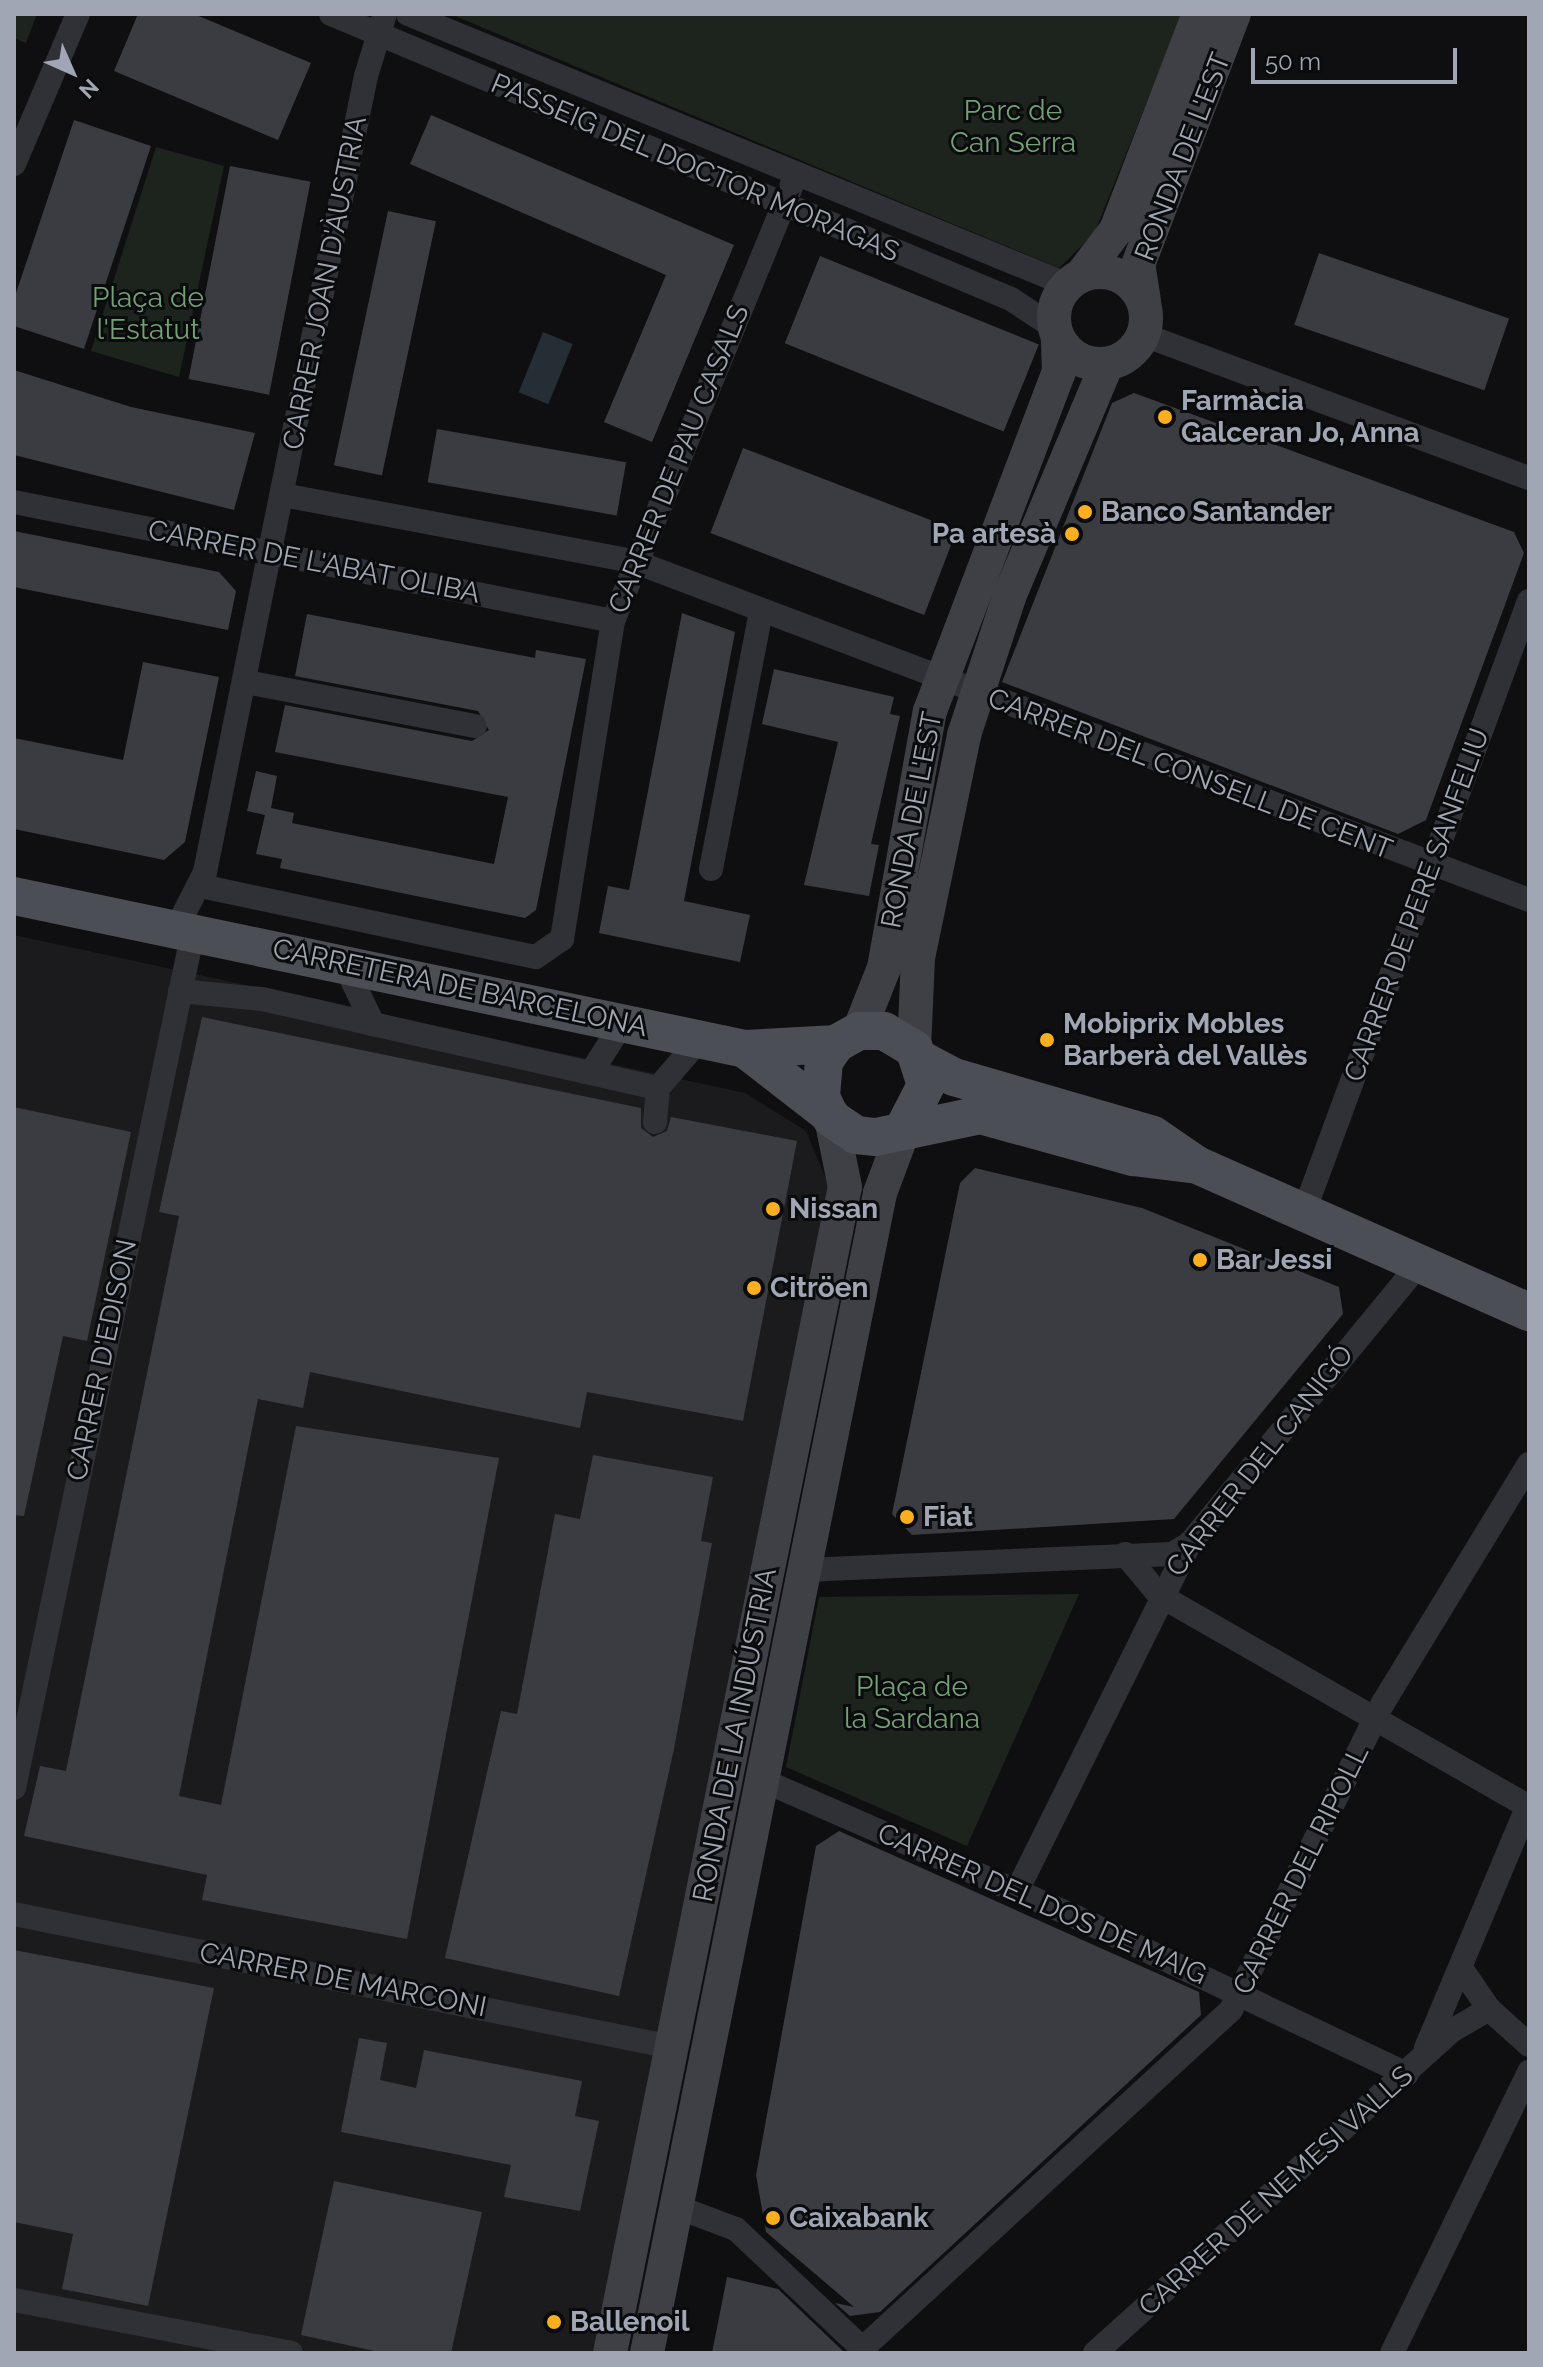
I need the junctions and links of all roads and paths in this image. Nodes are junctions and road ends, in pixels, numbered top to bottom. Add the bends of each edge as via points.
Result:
1 (78, 14) edge
2 (331, 14) edge
3 (408, 14) edge
4 (1199, 14) edge
5 (1234, 14) edge
6 (380, 24) edge
7 (14, 164) edge
8 (795, 177) junction
9 (782, 205) junction
10 (1074, 280) junction
11 (1144, 301) junction
12 (1057, 333) junction
13 (1144, 335) junction
14 (1107, 364) junction
15 (1529, 478) edge
16 (283, 495) junction
17 (14, 502) edge
18 (272, 554) junction
19 (633, 561) junction
20 (1529, 601) edge
21 (761, 611) junction
22 (613, 621) junction
23 (941, 681) junction
24 (246, 682) junction
25 (978, 694) junction
26 (475, 726) dead end
27 (1431, 865) junction
28 (711, 869) dead end
29 (203, 879) junction
30 (14, 896) edge
31 (1529, 900) edge
32 (184, 930) junction
33 (562, 939) joint
34 (344, 963) junction
35 (180, 991) junction
36 (623, 1022) junction
37 (373, 1024) junction
38 (847, 1038) junction
39 (700, 1039) junction
40 (745, 1049) junction
41 (917, 1054) junction
42 (591, 1073) junction
43 (658, 1088) junction
44 (831, 1116) junction
45 (655, 1122) dead end
46 (905, 1126) junction
47 (1197, 1165) junction
48 (1305, 1209) junction
49 (1421, 1262) junction
50 (1529, 1312) edge
51 (1529, 1464) edge
52 (1190, 1543) junction
53 (1125, 1554) junction
54 (804, 1570) junction
55 (1159, 1595) junction
56 (1376, 1718) junction
57 (762, 1780) junction
58 (14, 1788) edge
59 (1528, 1805) edge
60 (1017, 1891) junction
61 (14, 1914) edge
62 (1463, 1971) junction
63 (1241, 1995) junction
64 (1489, 2009) junction
65 (1529, 2045) edge
66 (672, 2047) junction
67 (1414, 2067) junction
68 (1529, 2072) edge
69 (672, 2205) junction
70 (14, 2300) edge
71 (865, 2351) edge
72 (291, 2353) edge
73 (610, 2353) edge
74 (647, 2353) edge
75 (1095, 2353) edge
76 (1392, 2353) edge

1 - 7 street
2 - 6 street, PASSEIG DEL DOCTOR MORAGAS
3 - 8 street, PASSEIG DEL DOCTOR MORAGAS
4 - 10 street, RONDA DE L'EST via 1116,230
5 - 11 street, RONDA DE L'EST via 1138,265
6 - 9 street, PASSEIG DEL DOCTOR MORAGAS
6 - 16 street, CARRER JOAN D'ÀUSTRIA
8 - 9 street, CARRER DE PAU CASALS
8 - 10 street, PASSEIG DEL DOCTOR MORAGAS
9 - 12 street, PASSEIG DEL DOCTOR MORAGAS via 1027,306
9 - 19 street, CARRER DE PAU CASALS
10 - 11 street via 1117,275
10 - 12 street via 1056,305
11 - 13 street
12 - 14 street via 1075,357
12 - 23 street, RONDA DE L'EST via 1059,372
13 - 14 street via 1133,351
13 - 15 street
14 - 25 street, RONDA DE L'EST via 1082,410
16 - 18 street, CARRER JOAN D'ÀUSTRIA
16 - 19 street
17 - 18 street, CARRER DE L'ABAT OLIBA
18 - 22 street, CARRER DE L'ABAT OLIBA
18 - 24 street, CARRER JOAN D'ÀUSTRIA
19 - 21 street, CARRER DEL CONSELL DE CENT
19 - 22 street, CARRER DE PAU CASALS
20 - 27 street, CARRER DE PERE SANFELIU
21 - 23 street, CARRER DEL CONSELL DE CENT
21 - 28 street
22 - 33 street, CARRER DE PAU CASALS
23 - 25 street, CARRER DEL CONSELL DE CENT
23 - 38 street, RONDA DE L'EST via 919,750 884,968
24 - 26 street
24 - 29 street, CARRER JOAN D'ÀUSTRIA
25 - 27 street, CARRER DEL CONSELL DE CENT
25 - 41 street, RONDA DE L'EST via 918,958
27 - 31 street, CARRER DEL CONSELL DE CENT
27 - 48 street, CARRER DE PERE SANFELIU
29 - 32 street
29 - 33 street, CARRETERA DE BARCELONA via 243,897 536,957
30 - 32 main road, CARRETERA DE BARCELONA
32 - 34 main road, CARRETERA DE BARCELONA
32 - 35 street, CARRER D'EDISON
34 - 36 main road, CARRETERA DE BARCELONA
34 - 37 street
35 - 37 street via 262,999
35 - 58 street, CARRER D'EDISON
36 - 39 main road, CARRETERA DE BARCELONA
36 - 42 street
37 - 42 street
38 - 40 main road, CARRETERA DE BARCELONA
38 - 41 main road via 884,1031
38 - 44 main road via 819,1081
39 - 40 main road, CARRETERA DE BARCELONA
39 - 43 street
40 - 44 main road, CARRETERA DE BARCELONA
41 - 46 main road via 924,1098
41 - 47 main road via 954,1077 1153,1135
42 - 43 street
43 - 45 street
44 - 46 main road via 866,1137
44 - 66 street, RONDA DE LA INDÚSTRIA via 845,1187
46 - 47 main road via 993,1116 1133,1157
46 - 54 street, RONDA DE LA INDÚSTRIA via 880,1193
47 - 48 main road
48 - 49 main road
49 - 50 main road
49 - 52 street, CARRER DEL CANIGÓ
51 - 56 street, CARRER DEL RIPOLL
52 - 53 street via 1172,1554
52 - 55 street, CARRER DEL CANIGÓ
53 - 54 street
53 - 55 street
54 - 57 street, RONDA DE LA INDÚSTRIA
55 - 56 street
55 - 60 street, CARRER DEL CANIGÓ
56 - 59 street
56 - 63 street, CARRER DEL RIPOLL
57 - 60 street, CARRER DEL DOS DE MAIG
57 - 69 street, RONDA DE LA INDÚSTRIA
59 - 62 street, CARRER DE NEMESI VALLS
60 - 63 street, CARRER DEL DOS DE MAIG
61 - 66 street, CARRER DE MARCONI
62 - 64 street
62 - 67 street, CARRER DE NEMESI VALLS
63 - 67 street, CARRER DEL DOS DE MAIG
63 - 71 street, CARRER DEL RIPOLL
64 - 65 street
64 - 67 street, CARRER DE NEMESI VALLS
66 - 73 street, RONDA DE LA INDÚSTRIA
67 - 75 street, CARRER DE NEMESI VALLS
68 - 76 street
69 - 71 street via 736,2229
69 - 74 street, RONDA DE LA INDÚSTRIA
70 - 72 street

